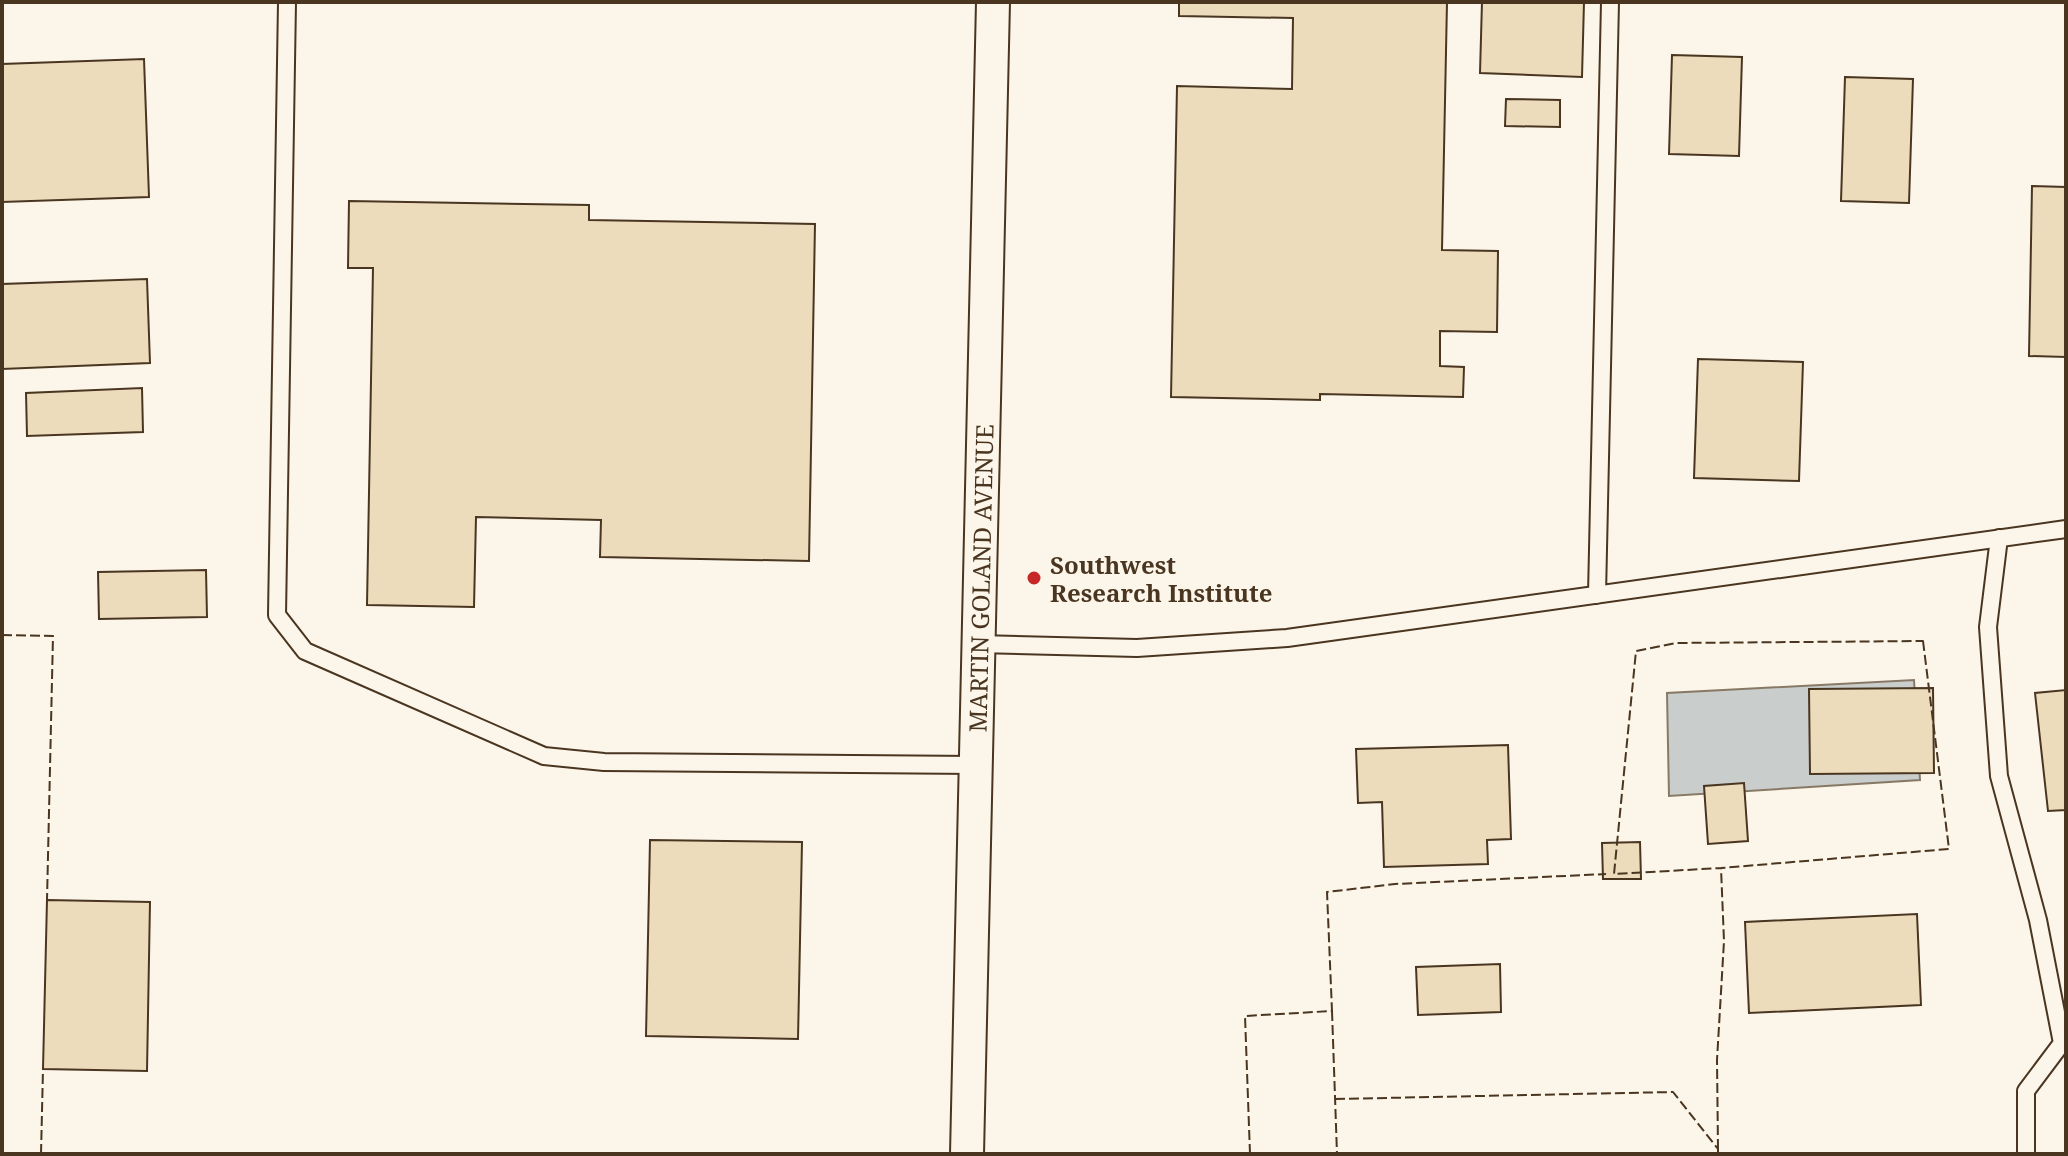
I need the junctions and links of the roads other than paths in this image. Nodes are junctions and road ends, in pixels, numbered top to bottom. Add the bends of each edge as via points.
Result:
1 (287, 2) edge
2 (993, 2) edge
3 (1610, 2) edge
4 (2066, 529) edge
5 (1999, 538) junction
6 (1597, 595) junction
7 (978, 644) junction
8 (975, 765) junction
9 (967, 1154) edge
10 (2026, 1154) edge

1 - 8 lane via 277,615 305,651 544,756 604,762
2 - 7 street, MARTIN GOLAND AVENUE
3 - 6 lane
4 - 5 lane
5 - 6 lane
5 - 10 lane via 1988,627 1999,776 2038,920 2062,1043 2026,1091
6 - 7 lane via 1287,638 1137,648
7 - 8 street, MARTIN GOLAND AVENUE
8 - 9 street, MARTIN GOLAND AVENUE

